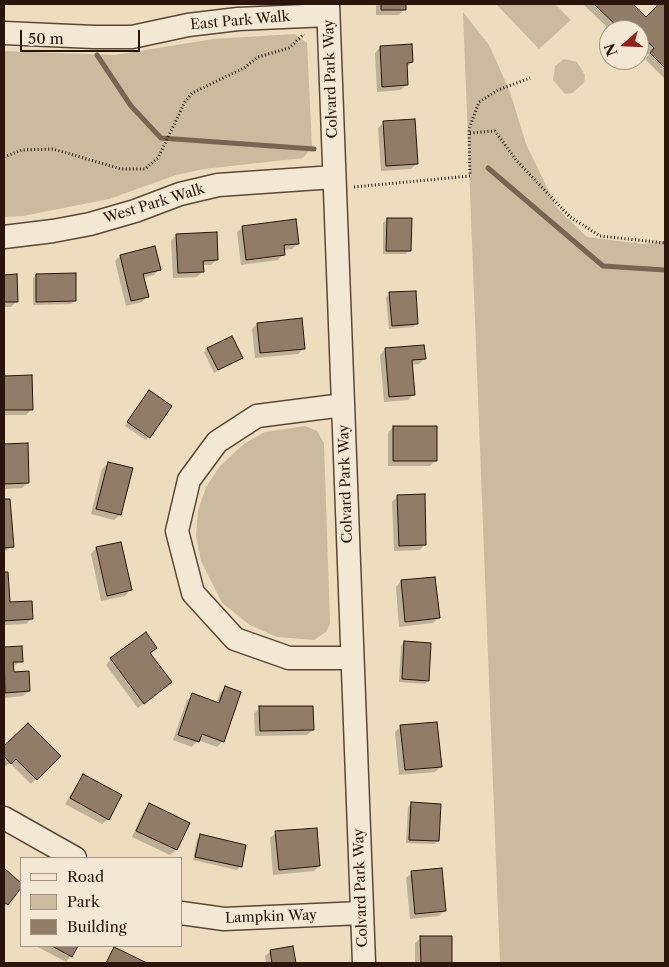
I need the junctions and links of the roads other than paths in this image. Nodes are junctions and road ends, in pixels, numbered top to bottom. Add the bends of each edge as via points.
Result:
1 (328, 9) edge
2 (4, 33) edge
3 (342, 182) junction
4 (4, 237) edge
5 (343, 406) junction
6 (352, 658) junction
7 (4, 818) edge
8 (73, 857) edge
9 (182, 913) edge
10 (362, 913) junction
11 (364, 963) edge

1 - 2 street, East Park Walk via 188,25 132,36 94,38
1 - 3 street, Colvard Park Way
3 - 4 street, West Park Walk via 218,186 180,194 90,224
3 - 5 street, Colvard Park Way
5 - 6 street, Colvard Park Way
5 - 6 street via 258,416 217,442 189,480 177,531 193,592 235,639 289,658
6 - 10 street, Colvard Park Way
7 - 8 street
9 - 10 street, Lampkin Way via 224,919
10 - 11 street, Colvard Park Way

